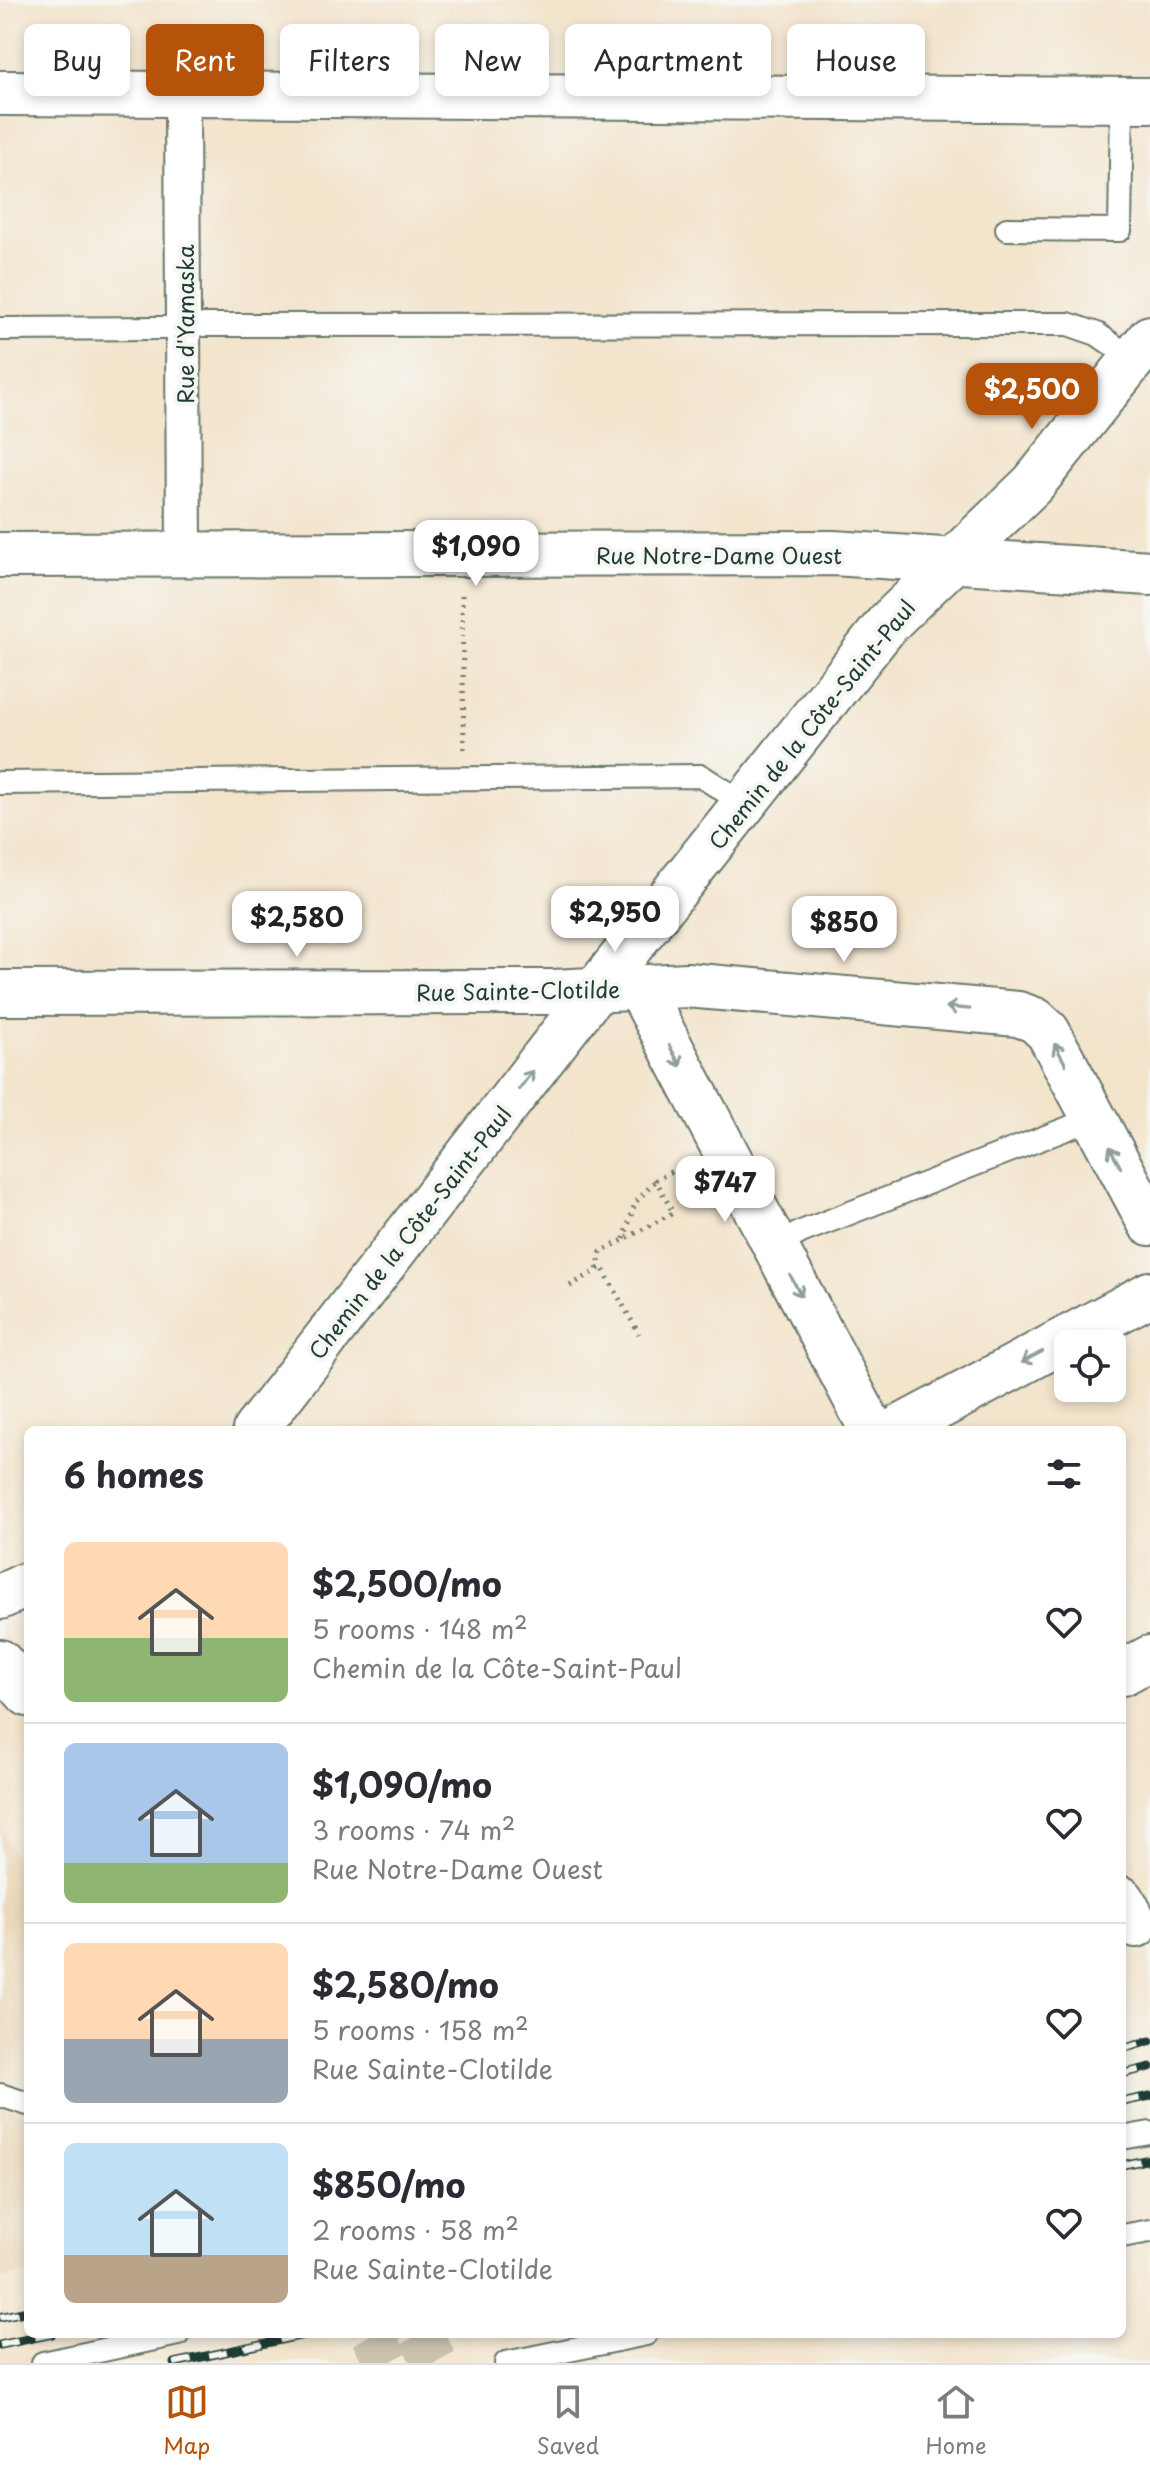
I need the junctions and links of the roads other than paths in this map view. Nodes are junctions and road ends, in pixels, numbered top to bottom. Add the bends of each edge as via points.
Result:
1 (0, 93) edge
2 (146, 93) edge
3 (264, 94) edge
4 (182, 96) edge
5 (1136, 100) edge
6 (1007, 229) dead end
7 (204, 325) dead end
8 (164, 328) dead end
9 (0, 329) edge
10 (1142, 349) edge
11 (0, 555) edge
12 (184, 555) junction
13 (954, 559) junction
14 (1150, 573) edge
15 (0, 783) edge
16 (745, 804) junction
17 (639, 987) junction
18 (596, 990) junction
19 (0, 993) edge
20 (1093, 1115) junction
21 (1150, 1223) edge
22 (775, 1247) junction
23 (1150, 1294) edge
24 (258, 1426) edge
25 (870, 1426) edge
26 (903, 1426) edge
27 (24, 1586) edge
28 (0, 1597) edge
29 (1150, 1658) edge
30 (0, 1662) edge
31 (1126, 1671) edge
32 (24, 1689) edge
33 (0, 2095) edge
34 (24, 2103) edge
35 (1150, 2133) edge
36 (1126, 2137) edge
37 (1150, 2231) edge
38 (1126, 2235) edge
39 (159, 2338) edge
40 (627, 2338) edge
41 (43, 2363) edge
42 (511, 2363) edge

1 - 2 street
3 - 5 street
4 - 12 street, Rue d'Yamaska
5 - 6 lane via 1120,230
7 - 10 lane via 1068,324
8 - 9 lane
10 - 13 street, Chemin de la Côte-Saint-Paul via 1033,484
11 - 12 street, Rue Notre-Dame Ouest
12 - 13 street, Rue Notre-Dame Ouest via 833,553
13 - 14 street, Rue Notre-Dame Ouest
13 - 16 street, Chemin de la Côte-Saint-Paul via 888,623
15 - 16 lane via 701,776
16 - 18 street, Chemin de la Côte-Saint-Paul
17 - 18 street, Rue Sainte-Clotilde
20 -> 17 street, Rue Sainte-Clotilde via 1048,1032 1035,1020 1007,1012 707,986
17 -> 22 street
18 - 19 street, Rue Sainte-Clotilde
24 -> 18 street, Chemin de la Côte-Saint-Paul
21 -> 20 street
20 - 22 lane
22 -> 25 street
23 -> 26 street
27 - 28 street
29 - 31 street
30 - 32 street
33 - 34 lane
35 - 36 lane
37 - 38 lane
39 - 41 lane
40 - 42 lane

